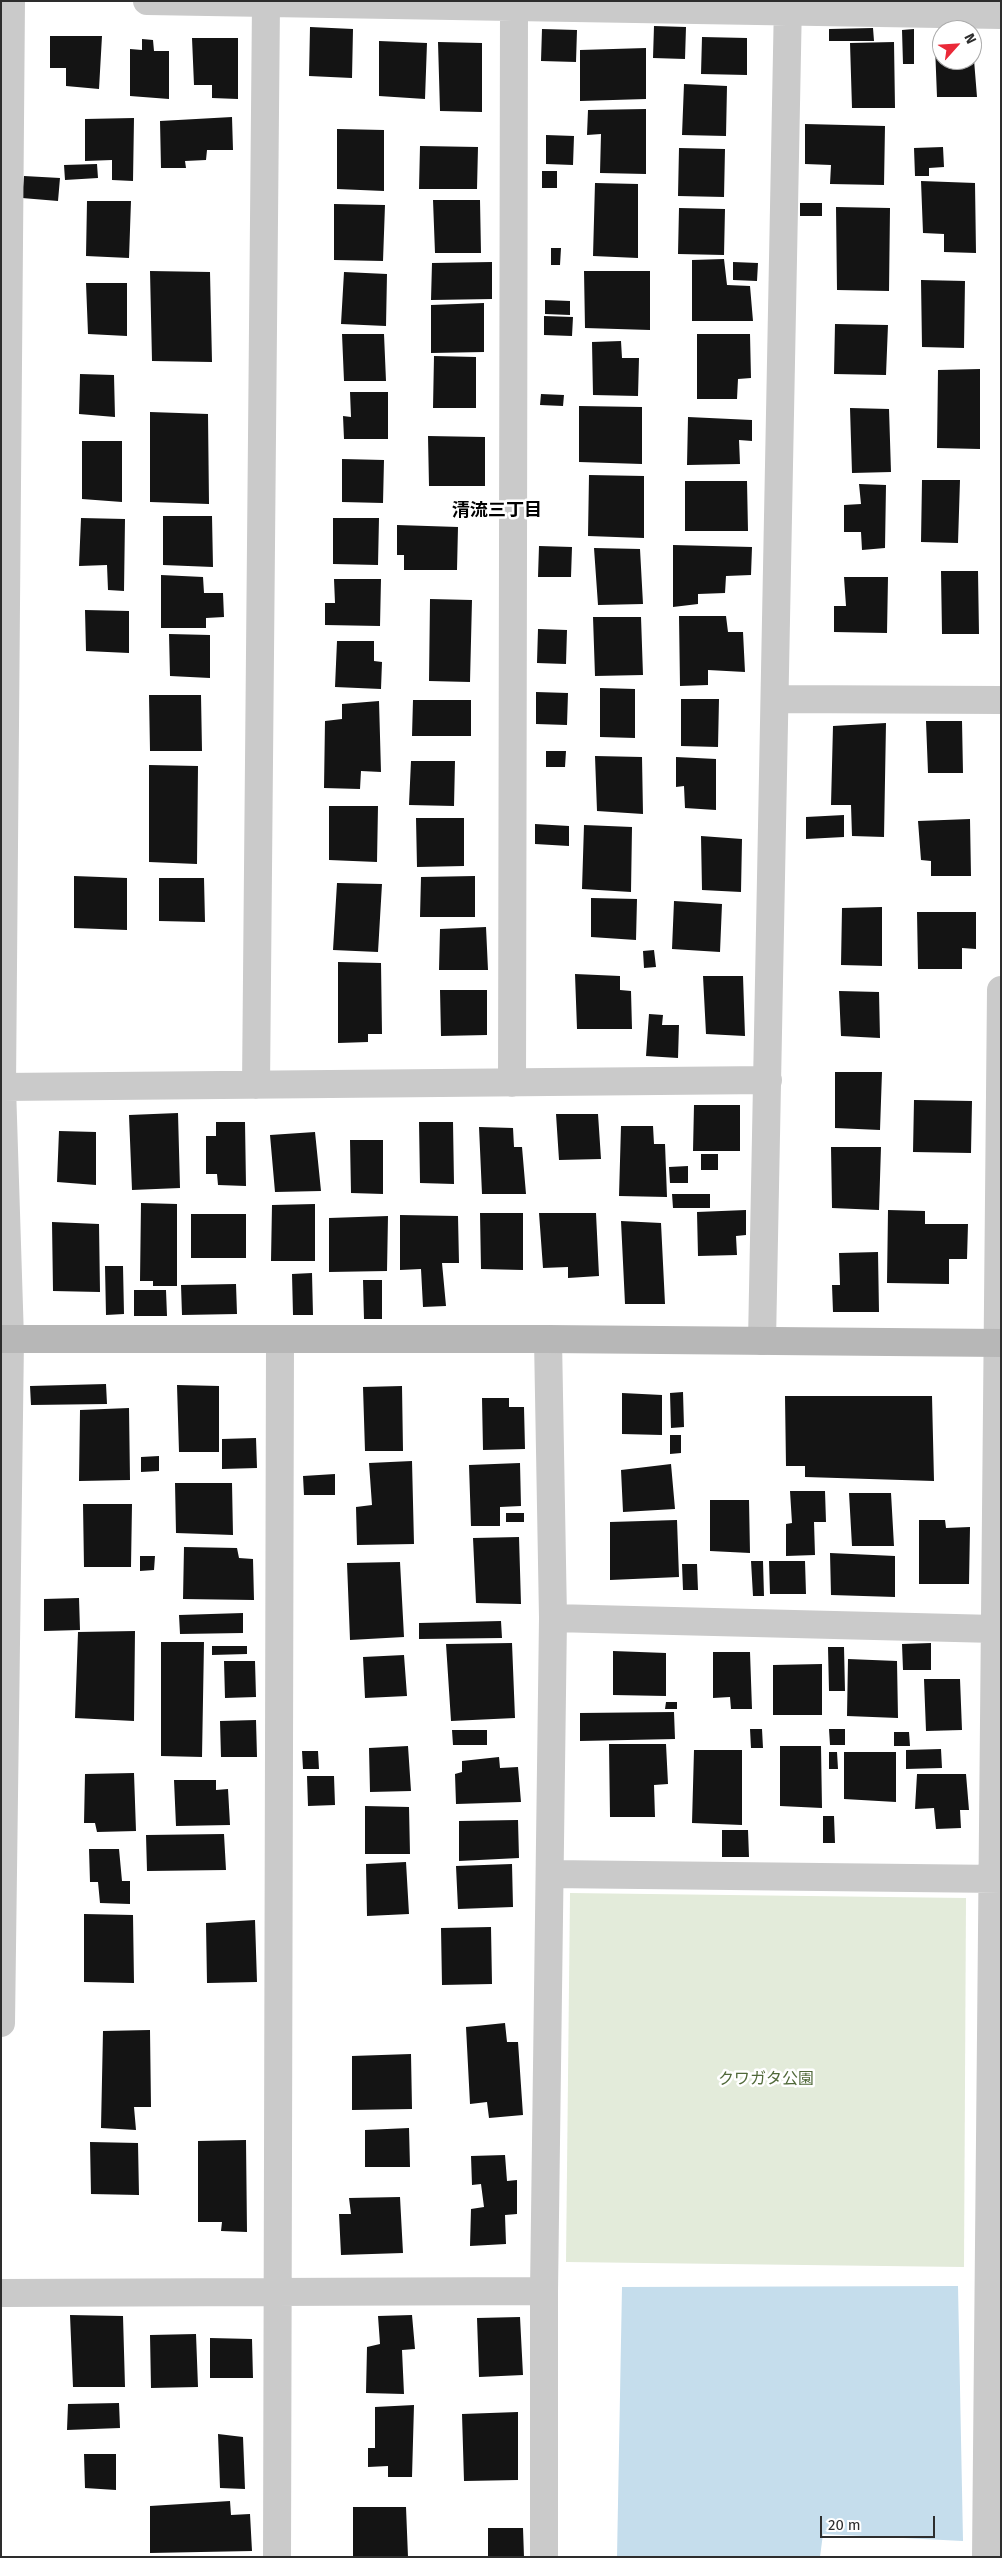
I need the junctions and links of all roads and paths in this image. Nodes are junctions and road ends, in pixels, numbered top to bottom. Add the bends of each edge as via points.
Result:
1 (11, 1) edge
2 (147, 1) edge
3 (266, 3) junction
4 (788, 6) edge
5 (514, 7) junction
6 (1001, 15) edge
7 (4, 548) edge
8 (775, 699) junction
9 (1001, 700) edge
10 (1001, 990) edge
11 (768, 1080) junction
12 (512, 1083) junction
13 (256, 1085) junction
14 (2, 1087) edge
15 (6, 1339) edge
16 (548, 1339) junction
17 (280, 1340) junction
18 (762, 1341) junction
19 (1000, 1343) edge
20 (553, 1618) junction
21 (995, 1629) junction
22 (550, 1874) junction
23 (997, 1879) edge
24 (1, 2023) edge
25 (276, 2291) junction
26 (544, 2291) junction
27 (1, 2293) edge
28 (277, 2557) edge
29 (544, 2557) edge
30 (986, 2557) edge

1 - 7 street
2 - 3 street
3 - 5 street
3 - 13 street
4 - 5 street
4 - 6 street
4 - 8 street
5 - 12 street
7 - 14 street
8 - 9 street
8 - 11 street
10 - 19 street
11 - 12 street
11 - 18 street
12 - 13 street
13 - 14 street
14 - 15 street
15 - 17 street
15 - 24 street
16 - 17 street
16 - 18 street
16 - 20 street
17 - 25 street
18 - 19 street
19 - 21 street
20 - 21 street
20 - 22 street
21 - 23 street
22 - 23 street
22 - 26 street
23 - 30 street
25 - 26 street
25 - 27 street
25 - 28 street
26 - 29 street

